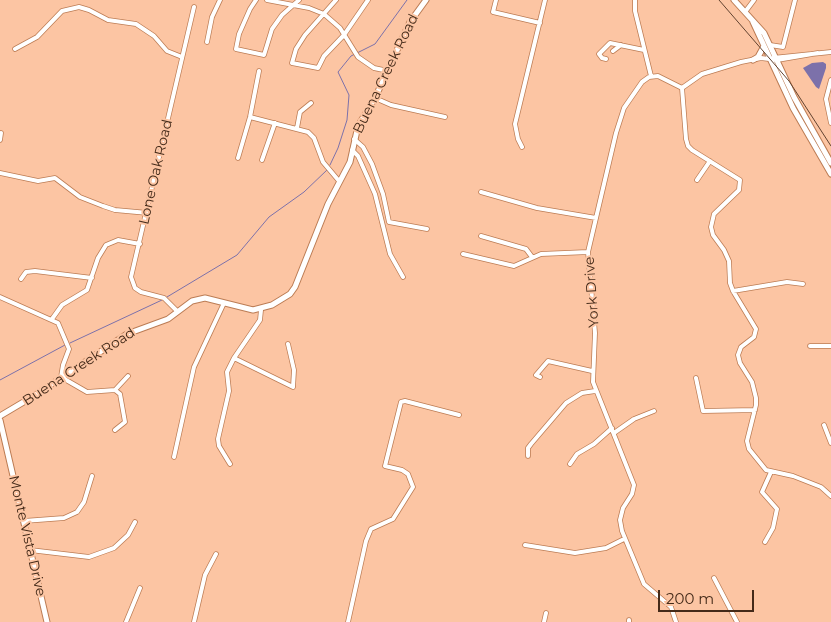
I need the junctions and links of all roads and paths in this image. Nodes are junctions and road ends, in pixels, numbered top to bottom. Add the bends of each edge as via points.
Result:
1 (220, 0) edge
2 (256, 0) edge
3 (267, 0) edge
4 (298, 0) edge
5 (336, 0) edge
6 (368, 0) edge
7 (426, 0) edge
8 (496, 0) edge
9 (545, 0) edge
10 (635, 0) edge
11 (734, 0) edge
12 (754, 0) edge
13 (795, 0) edge
14 (292, 6) junction
15 (194, 7) dead end
16 (745, 12) junction
17 (324, 14) junction
18 (540, 24) junction
19 (344, 35) junction
20 (207, 42) dead end
21 (621, 45) junction
22 (767, 45) junction
23 (783, 47) junction
24 (15, 49) dead end
25 (644, 50) junction
26 (613, 51) dead end
27 (831, 52) edge
28 (818, 53) junction
29 (790, 55) junction
30 (182, 57) junction
31 (606, 59) dead end
32 (775, 59) junction
33 (753, 60) junction
34 (259, 71) dead end
35 (388, 71) junction
36 (651, 76) junction
37 (831, 82) edge
38 (682, 88) junction
39 (375, 98) junction
40 (311, 103) dead end
41 (829, 112) edge
42 (250, 117) junction
43 (445, 117) dead end
44 (275, 123) junction
45 (831, 123) edge
46 (297, 128) junction
47 (2, 133) dead end
48 (354, 139) junction
49 (0, 140) edge
50 (522, 147) dead end
51 (352, 150) junction
52 (238, 158) dead end
53 (262, 160) dead end
54 (710, 161) junction
55 (831, 163) edge
56 (0, 173) edge
57 (831, 174) edge
58 (697, 180) dead end
59 (339, 181) junction
60 (481, 192) dead end
61 (148, 213) junction
62 (596, 218) junction
63 (427, 229) dead end
64 (481, 236) dead end
65 (140, 244) junction
66 (588, 252) junction
67 (462, 254) dead end
68 (532, 257) junction
69 (403, 277) dead end
70 (92, 278) junction
71 (21, 279) dead end
72 (803, 284) dead end
73 (733, 292) junction
74 (0, 297) edge
75 (224, 303) junction
76 (260, 310) junction
77 (177, 311) junction
78 (52, 319) junction
79 (288, 344) dead end
80 (810, 346) dead end
81 (831, 346) edge
82 (234, 358) junction
83 (592, 371) junction
84 (128, 376) dead end
85 (61, 377) junction
86 (540, 377) dead end
87 (696, 378) dead end
88 (116, 390) junction
89 (595, 391) junction
90 (755, 410) junction
91 (654, 411) dead end
92 (459, 415) dead end
93 (0, 418) edge
94 (824, 425) dead end
95 (612, 428) junction
96 (115, 430) dead end
97 (614, 433) junction
98 (831, 443) edge
99 (528, 456) dead end
100 (174, 457) dead end
101 (230, 464) dead end
102 (570, 464) dead end
103 (771, 472) junction
104 (92, 476) dead end
105 (831, 496) edge
106 (24, 521) junction
107 (135, 522) dead end
108 (624, 539) junction
109 (765, 542) dead end
110 (525, 545) dead end
111 (30, 550) junction
112 (216, 554) dead end
113 (714, 578) dead end
114 (140, 588) dead end
115 (546, 613) dead end
116 (47, 622) edge
117 (126, 622) edge
118 (194, 622) edge
119 (348, 622) edge
120 (544, 622) edge
121 (676, 622) edge
122 (736, 622) edge

1 - 20 street
2 - 14 street via 239,34 236,49 264,55 272,29
3 - 14 street
4 - 14 street
5 - 17 street
6 - 19 street
7 - 35 main road, Buena Creek Road via 406,28
8 - 18 street via 493,12
9 - 18 street
10 - 25 street
11 - 16 main road
12 - 16 street
13 - 23 street
14 - 17 street
15 - 30 street, Lone Oak Road
16 - 22 main road
17 - 19 street
17 - 19 street via 299,44 292,63 318,68 324,56
18 - 50 street via 515,124
19 - 35 street via 355,54 367,65
21 - 25 street
21 - 26 street
21 - 31 street via 609,43 599,54
22 - 23 street
22 - 32 main road
22 - 33 main road
23 - 29 street
24 - 30 street via 37,38 62,11 79,7 108,20 136,24 154,36 167,51
25 - 36 street
27 - 28 street
28 - 29 street
28 - 32 street
29 - 32 street
30 - 61 street, Lone Oak Road
32 - 33 street
32 - 55 main road via 797,111 807,121
32 - 57 main road via 792,108
33 - 38 street via 710,70
34 - 42 street
35 - 39 main road, Buena Creek Road
36 - 38 street via 658,76
36 - 62 street, York Drive via 642,82 622,114
37 - 41 street via 826,99
38 - 54 street via 687,142 692,150
39 - 43 street via 391,105
39 - 48 main road, Buena Creek Road
40 - 46 street via 300,112
41 - 45 street
42 - 44 street
42 - 52 street
44 - 46 street
44 - 53 street
46 - 59 street via 314,138 323,162
47 - 49 street
48 - 51 main road, Buena Creek Road
48 - 63 street via 363,147 372,164 389,222
51 - 59 main road, Buena Creek Road via 350,162
51 - 69 street, Buena Creek Road via 358,156 374,194 390,254
54 - 58 street
54 - 73 street via 740,180 738,190 711,221 712,233 729,261
56 - 61 street via 38,181 55,178 80,197 103,206
59 - 76 main road, Buena Creek Road via 294,290
60 - 62 street via 537,208
61 - 65 street, Lone Oak Road
62 - 66 street, York Drive
64 - 68 street via 526,249
65 - 70 street via 118,240 106,245
65 - 77 street, Lone Oak Road via 132,283 141,292 164,298
66 - 68 street
66 - 83 street, York Drive via 595,333
67 - 68 street via 514,266
70 - 71 street via 35,271 26,272
70 - 78 street via 87,290 62,304
72 - 73 street via 787,282
73 - 90 street via 756,329 754,337 741,347 738,355 754,390
74 - 78 street
75 - 76 main road, Buena Creek Road via 244,310
75 - 77 main road, Buena Creek Road via 199,299
75 - 100 street via 196,360
76 - 82 street via 260,320
77 - 85 main road, Buena Creek Road via 168,319 127,334
78 - 85 street via 60,325 69,349
79 - 82 street via 294,370 293,387
80 - 81 street
82 - 101 street via 227,372 228,391 218,439
83 - 86 street via 548,361 536,375
83 - 89 street, York Drive
84 - 88 street
85 - 88 street via 87,392
85 - 93 main road, Buena Creek Road
87 - 90 street via 704,411
88 - 96 street via 120,394 125,422
89 - 95 street, York Drive
89 - 99 street via 582,393 566,403 528,448
90 - 103 street via 746,441 754,457
91 - 97 street via 634,419
92 - 119 street via 405,401 400,405 386,466 408,474 413,487 393,519 371,528
93 - 106 main road, Monte Vista Drive
94 - 98 street
95 - 97 street, York Drive
95 - 102 street via 576,454
97 - 108 street, York Drive via 634,484 620,520
103 - 105 street via 821,487
103 - 109 street via 762,492 777,509
104 - 106 street via 84,502 77,512 64,518
106 - 111 main road, Monte Vista Drive
107 - 111 street via 128,535 114,548 89,558
108 - 110 street via 606,548 575,553
108 - 121 street, York Drive via 644,584 671,607
111 - 116 main road, Monte Vista Drive
112 - 118 street via 202,587
113 - 122 street
114 - 117 street
115 - 120 street

